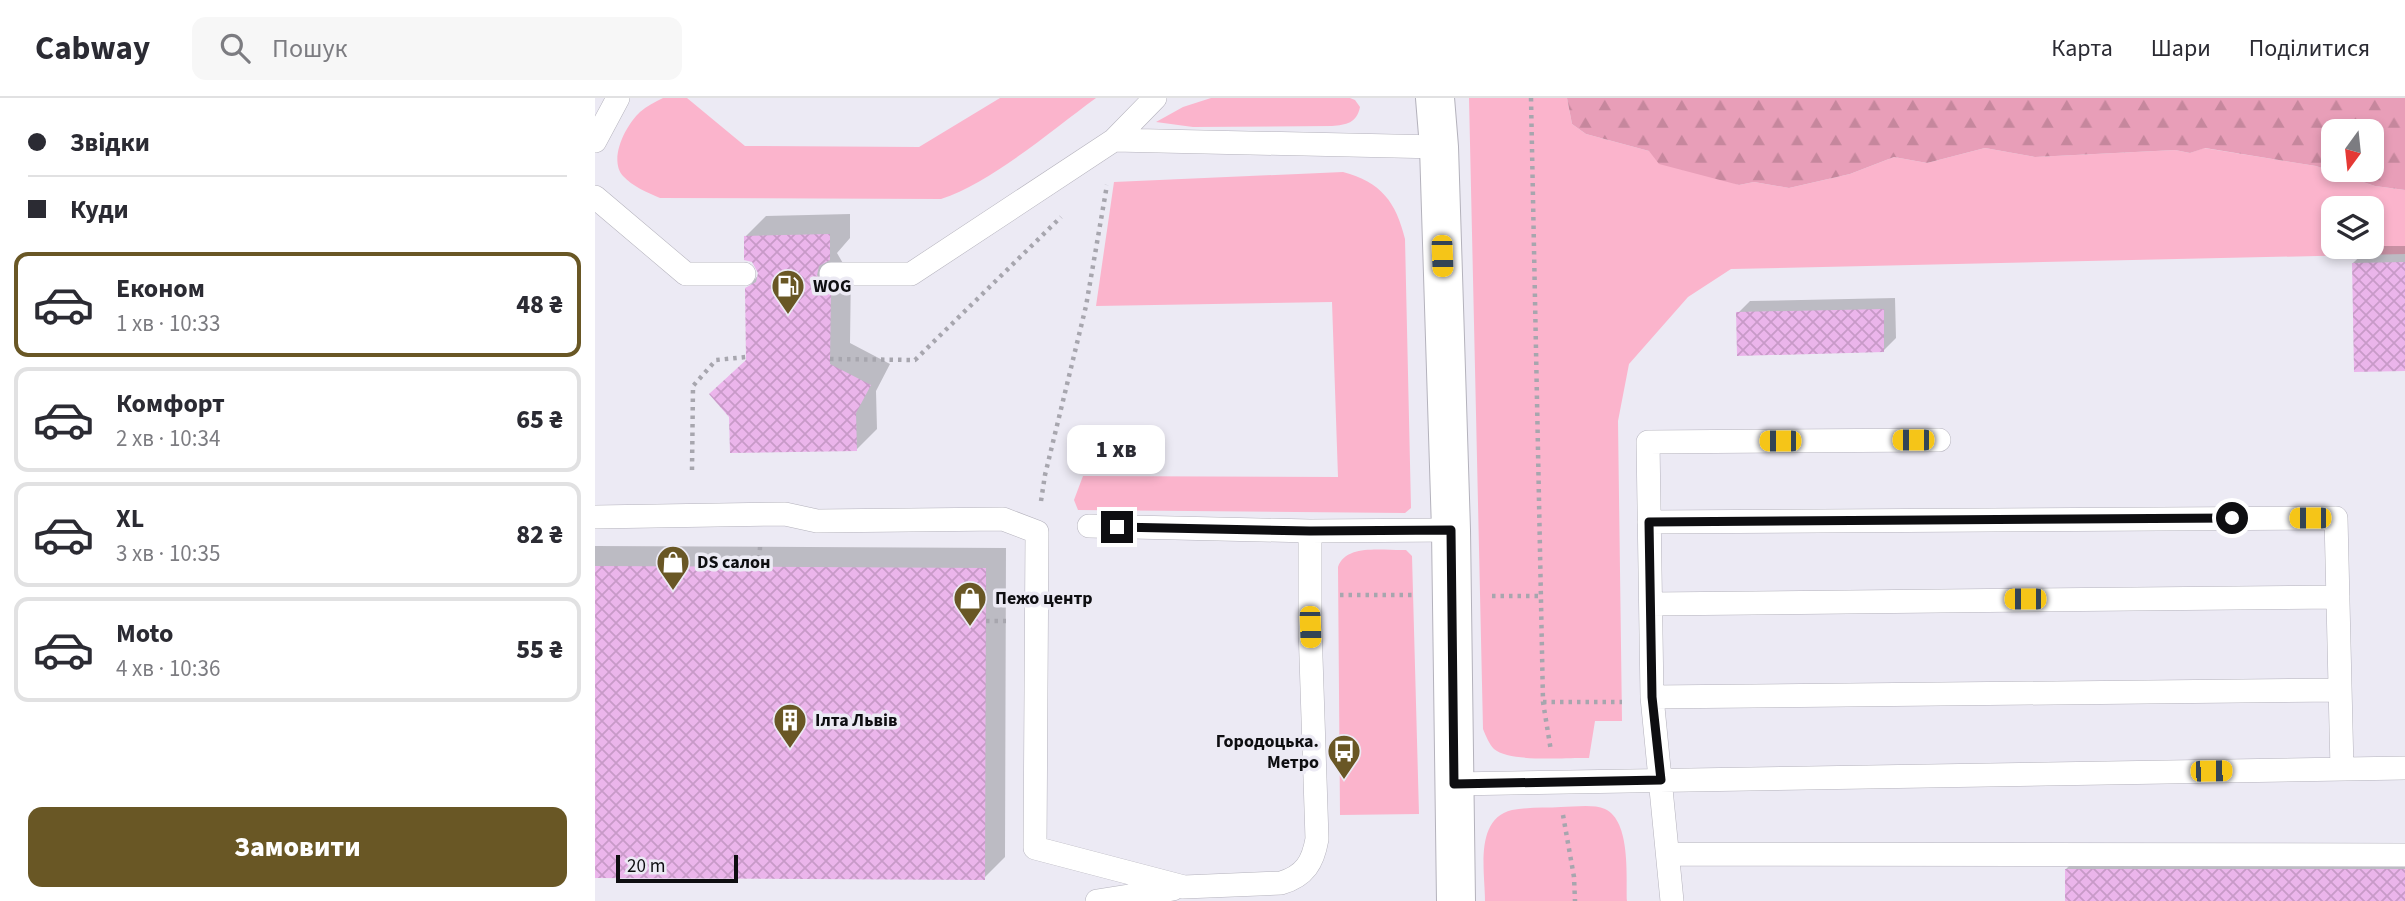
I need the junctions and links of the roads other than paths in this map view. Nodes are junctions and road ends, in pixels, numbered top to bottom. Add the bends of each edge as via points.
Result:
1 (618, 98) edge
2 (1155, 98) edge
3 (1435, 98) edge
4 (1114, 140) junction
5 (595, 141) edge
6 (1439, 146) junction
7 (595, 197) edge
8 (744, 274) dead end
9 (831, 274) dead end
10 (1939, 440) dead end
11 (595, 517) edge
12 (1649, 522) junction
13 (1089, 526) dead end
14 (1451, 530) junction
15 (1310, 531) junction
16 (2338, 597) junction
17 (1651, 604) junction
18 (2340, 690) junction
19 (1652, 697) junction
20 (2405, 768) edge
21 (2342, 769) junction
22 (1661, 780) junction
23 (1454, 784) junction
24 (1668, 854) junction
25 (2405, 855) edge
26 (1184, 887) junction
27 (1097, 901) edge
28 (1456, 901) edge
29 (1672, 901) edge

1 - 5 lane
2 - 4 lane
3 - 6 street
4 - 6 lane
4 - 9 lane via 911,274
6 - 14 street
7 - 8 lane via 685,274
10 - 12 lane via 1648,442
11 - 26 lane via 785,514 817,521 1003,519 1037,532 1035,848
12 - 16 lane via 2336,518
12 - 17 lane
13 - 15 lane
14 - 15 lane
14 - 23 street
15 - 26 lane via 1314,854 1307,869 1281,883
16 - 17 lane
16 - 18 lane
17 - 19 lane
18 - 19 lane
18 - 21 lane
19 - 22 lane
20 - 21 lane
21 - 22 lane
22 - 23 lane
22 - 24 lane
23 - 28 street
24 - 25 lane
24 - 29 lane
26 - 27 lane

